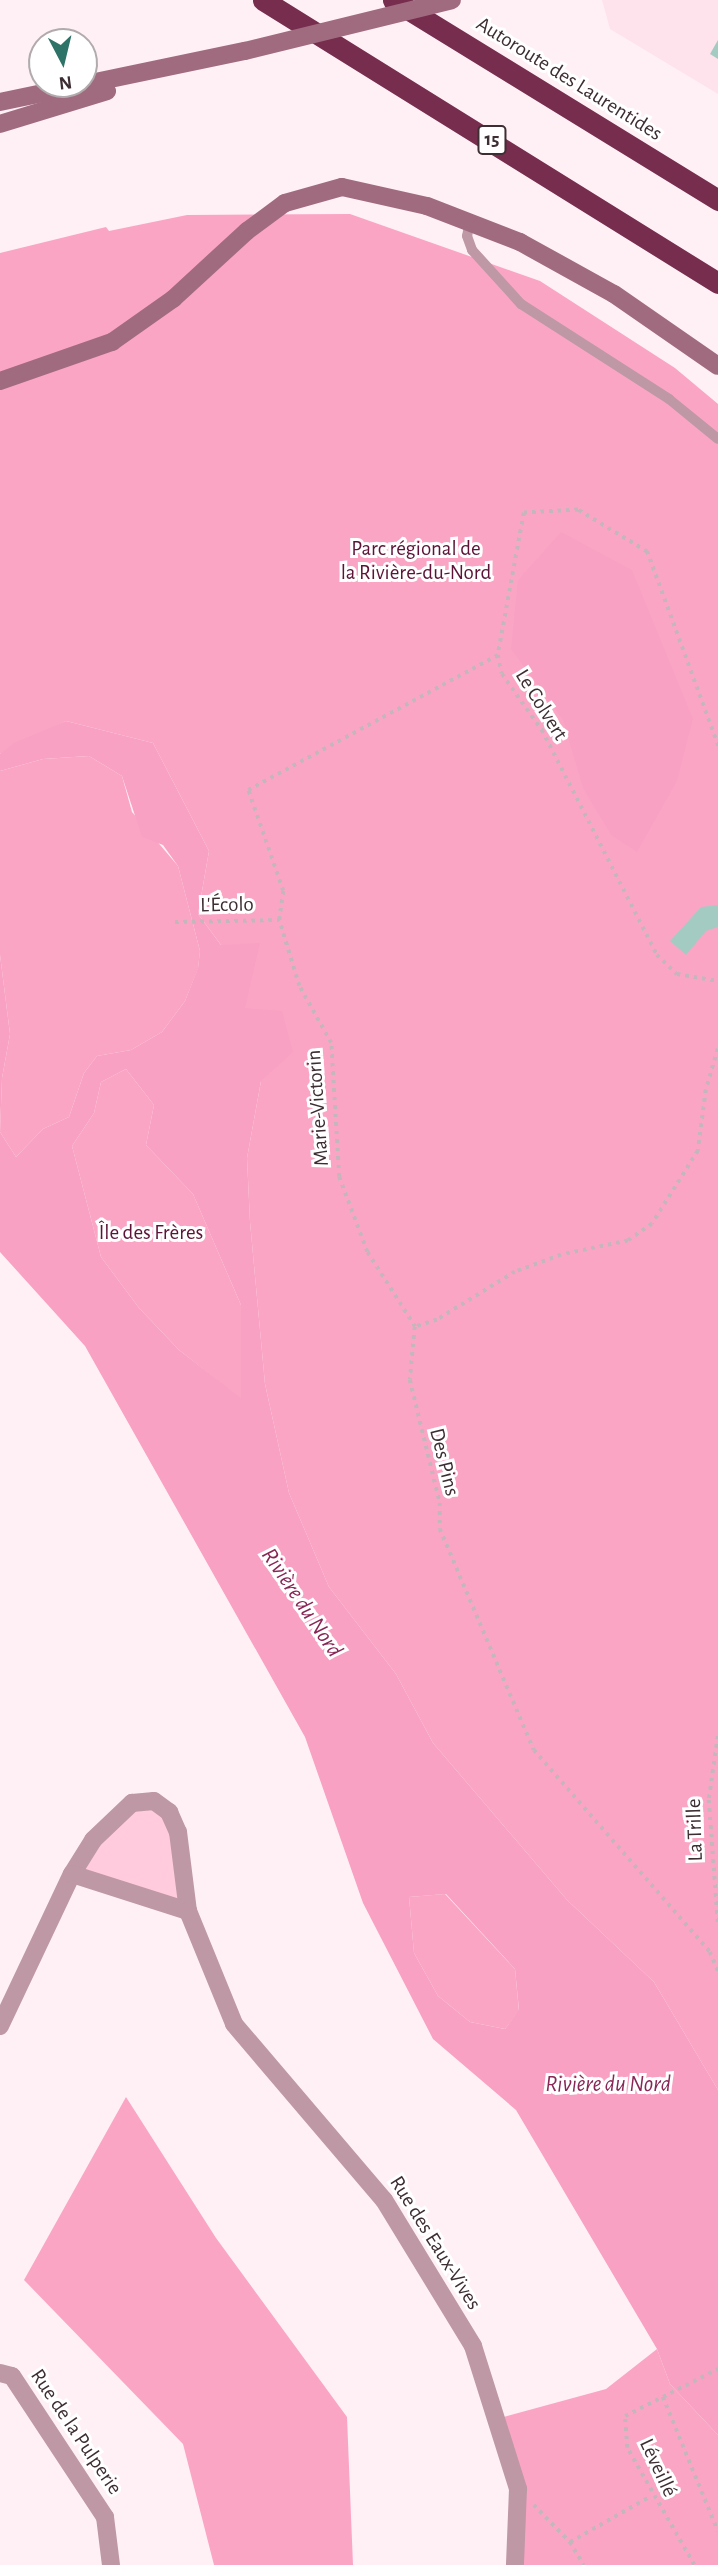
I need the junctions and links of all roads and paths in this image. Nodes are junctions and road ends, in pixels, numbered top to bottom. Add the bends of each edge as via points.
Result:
1 (263, 0) edge
2 (393, 0) edge
3 (452, 0) edge
4 (184, 66) junction
5 (0, 102) edge
6 (0, 124) edge
7 (718, 200) edge
8 (470, 221) junction
9 (718, 283) edge
10 (718, 366) edge
11 (0, 381) edge
12 (718, 439) edge
13 (498, 655) junction
14 (718, 746) edge
15 (279, 920) junction
16 (175, 922) dead end
17 (718, 981) edge
18 (718, 1049) edge
19 (415, 1327) junction
20 (718, 1736) edge
21 (72, 1874) junction
22 (188, 1910) junction
23 (718, 1924) edge
24 (718, 1971) edge
25 (0, 2026) edge
26 (718, 2369) edge
27 (0, 2373) edge
28 (663, 2397) junction
29 (517, 2489) junction
30 (651, 2496) junction
31 (718, 2531) edge
32 (570, 2542) junction
33 (111, 2565) edge
34 (515, 2565) edge
35 (584, 2565) edge
36 (694, 2565) edge

1 - 9 highway, 15
2 - 7 highway, Autoroute des Laurentides
3 - 4 street, bridge
4 - 5 street
4 - 6 street
8 - 10 street via 575,271
8 - 11 street via 409,201 342,187 285,203 173,299 112,342
8 - 12 lane via 467,236 472,250 521,304 670,399
13 - 14 path, Le Colvert via 524,513 578,510 647,552
13 - 15 path, Marie-Victorin via 248,790 283,891
13 - 17 path, Le Colvert via 502,674 542,730 657,956 677,974
15 - 16 path, L'Écolo
15 - 19 path, Marie-Victorin via 299,986 331,1043 339,1177 367,1252
18 - 19 path via 706,1090 698,1151 652,1224 628,1241 561,1255 515,1272 437,1320
19 - 24 path, Des Pins via 412,1393 440,1503 440,1529 534,1750 710,1952
20 - 23 path, La Trille via 709,1800
21 - 22 street
21 - 22 street, Rue des Eaux-Vives via 93,1840 132,1803 153,1801 169,1812 178,1832
21 - 25 street, Rue des Eaux-Vives
22 - 29 street, Rue des Eaux-Vives via 234,2024 384,2200 472,2346
26 - 28 path
27 - 33 street, Rue de la Pulperie via 12,2376 105,2517
28 - 30 path, Léveillé via 625,2416 627,2448
28 - 31 path
29 - 32 path
29 - 34 street, Rue des Eaux-Vives
30 - 32 path
30 - 36 path, Léveillé
32 - 35 path

